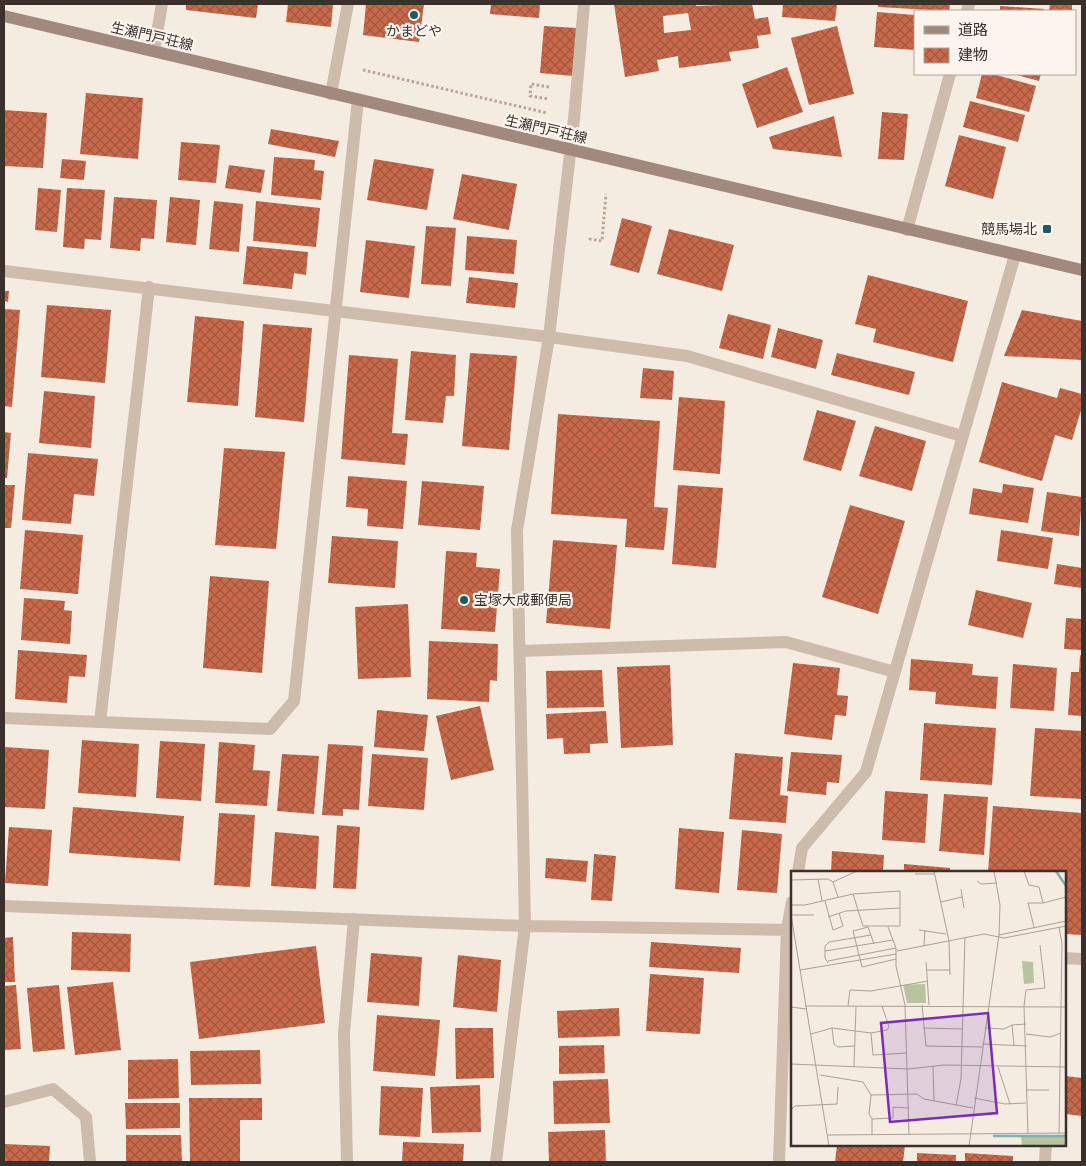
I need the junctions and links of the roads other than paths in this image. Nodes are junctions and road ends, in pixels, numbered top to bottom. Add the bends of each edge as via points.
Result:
1 (162, 4) edge
2 (348, 4) edge
3 (584, 4) edge
4 (4, 16) edge
5 (154, 51) junction
6 (950, 75) edge
7 (331, 94) junction
8 (358, 100) junction
9 (571, 150) junction
10 (907, 230) junction
11 (1015, 255) junction
12 (1082, 270) edge
13 (4, 271) edge
14 (149, 287) junction
15 (336, 313) junction
16 (549, 337) junction
17 (962, 436) junction
18 (520, 651) junction
19 (895, 672) junction
20 (4, 718) edge
21 (100, 722) junction
22 (798, 871) edge
23 (4, 906) edge
24 (791, 916) edge
25 (354, 920) junction
26 (525, 926) junction
27 (790, 930) edge
28 (1066, 958) edge
29 (1082, 959) edge
30 (4, 1102) edge
31 (1046, 1146) edge
32 (90, 1162) edge
33 (346, 1162) edge
34 (496, 1162) edge
35 (779, 1162) edge
36 (1045, 1162) edge

1 - 5 street
2 - 7 street
3 - 9 street
4 - 5 main road, 生瀬門戸荘線
5 - 7 main road, 生瀬門戸荘線
6 - 10 street
7 - 8 main road, 生瀬門戸荘線
8 - 9 main road, 生瀬門戸荘線
8 - 15 street
9 - 10 main road, 生瀬門戸荘線
9 - 16 street
10 - 11 main road, 生瀬門戸荘線
11 - 12 main road, 生瀬門戸荘線
11 - 17 street
13 - 14 street
14 - 15 street
14 - 21 street
15 - 16 street
15 - 21 street via 294,702 270,729
16 - 17 street via 688,356
16 - 18 street via 517,530
17 - 19 street
18 - 19 street via 786,642
18 - 26 street
19 - 22 street via 866,772 802,848
20 - 21 street
23 - 25 street
24 - 27 street
25 - 26 street
25 - 33 street via 344,1034
26 - 27 street
26 - 34 street
27 - 35 street
28 - 29 street
30 - 32 street via 53,1089 86,1118
31 - 36 street

